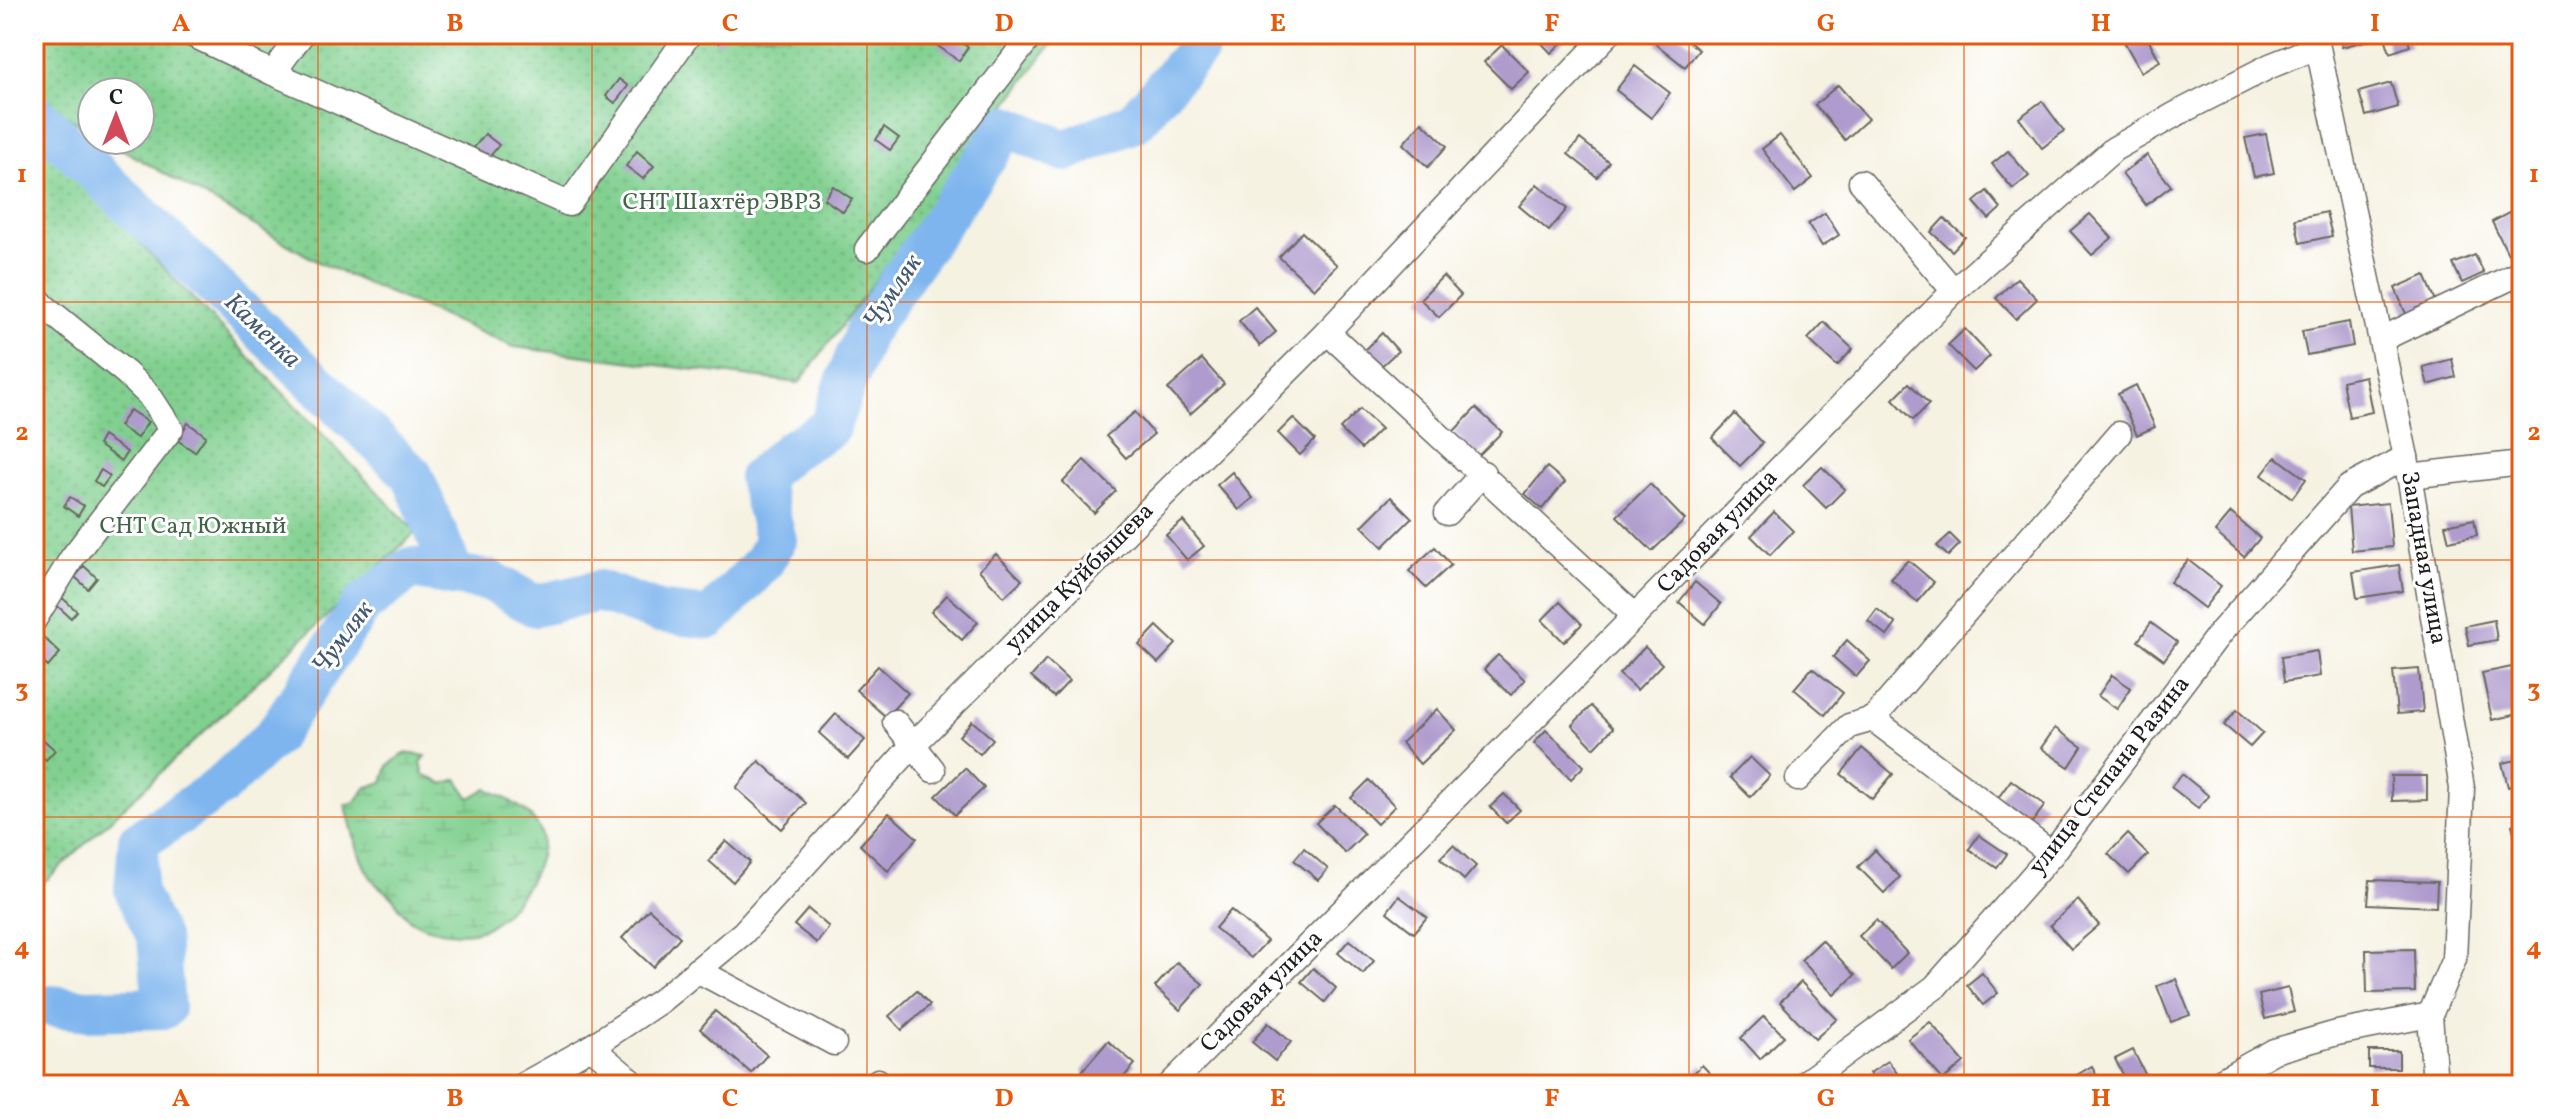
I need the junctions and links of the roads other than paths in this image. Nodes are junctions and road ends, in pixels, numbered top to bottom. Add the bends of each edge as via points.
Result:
1 (191, 34) edge
2 (302, 34) edge
3 (689, 34) edge
4 (1032, 34) edge
5 (1608, 34) edge
6 (2316, 40) edge
7 (273, 73) junction
8 (1861, 182) dead end
9 (867, 249) dead end
10 (2522, 272) edge
11 (1954, 291) junction
12 (34, 295) edge
13 (1327, 332) junction
14 (2382, 339) junction
15 (2119, 434) dead end
16 (2522, 463) edge
17 (2408, 466) junction
18 (1483, 473) junction
19 (1447, 513) dead end
20 (1635, 616) junction
21 (34, 620) edge
22 (1873, 719) junction
23 (895, 722) dead end
24 (913, 745) junction
25 (933, 770) dead end
26 (1798, 779) dead end
27 (2052, 854) junction
28 (697, 970) junction
29 (2430, 1015) junction
30 (834, 1043) dead end
31 (591, 1047) junction
32 (523, 1085) edge
33 (636, 1085) edge
34 (1170, 1085) edge
35 (1802, 1085) edge
36 (2213, 1085) edge
37 (2435, 1085) edge

1 - 7 street
2 - 7 street
3 - 7 street via 569,204
4 - 9 street
5 - 13 street, улица Куйбышева
6 - 11 street, Садовая улица via 2114,149
6 - 14 street, Западная улица
8 - 11 street
10 - 14 street
11 - 20 street, Садовая улица
12 - 21 street via 149,395 171,429 72,558
13 - 18 street
13 - 24 street, улица Куйбышева
14 - 17 street, Западная улица
15 - 22 street
16 - 17 street
17 - 27 street, улица Степана Разина via 2349,487 2220,633
17 - 29 street, Западная улица via 2462,788 2454,959
18 - 19 street
18 - 20 street
20 - 34 street, Садовая улица
22 - 26 street via 1849,726
22 - 27 street
23 - 24 street
24 - 25 street
24 - 28 street, улица Куйбышева via 743,933
27 - 35 street, улица Степана Разина via 1935,987
28 - 30 street
28 - 31 street, улица Куйбышева
29 - 36 street via 2274,1051
29 - 37 street, Западная улица
31 - 32 street, улица Куйбышева
31 - 33 street

